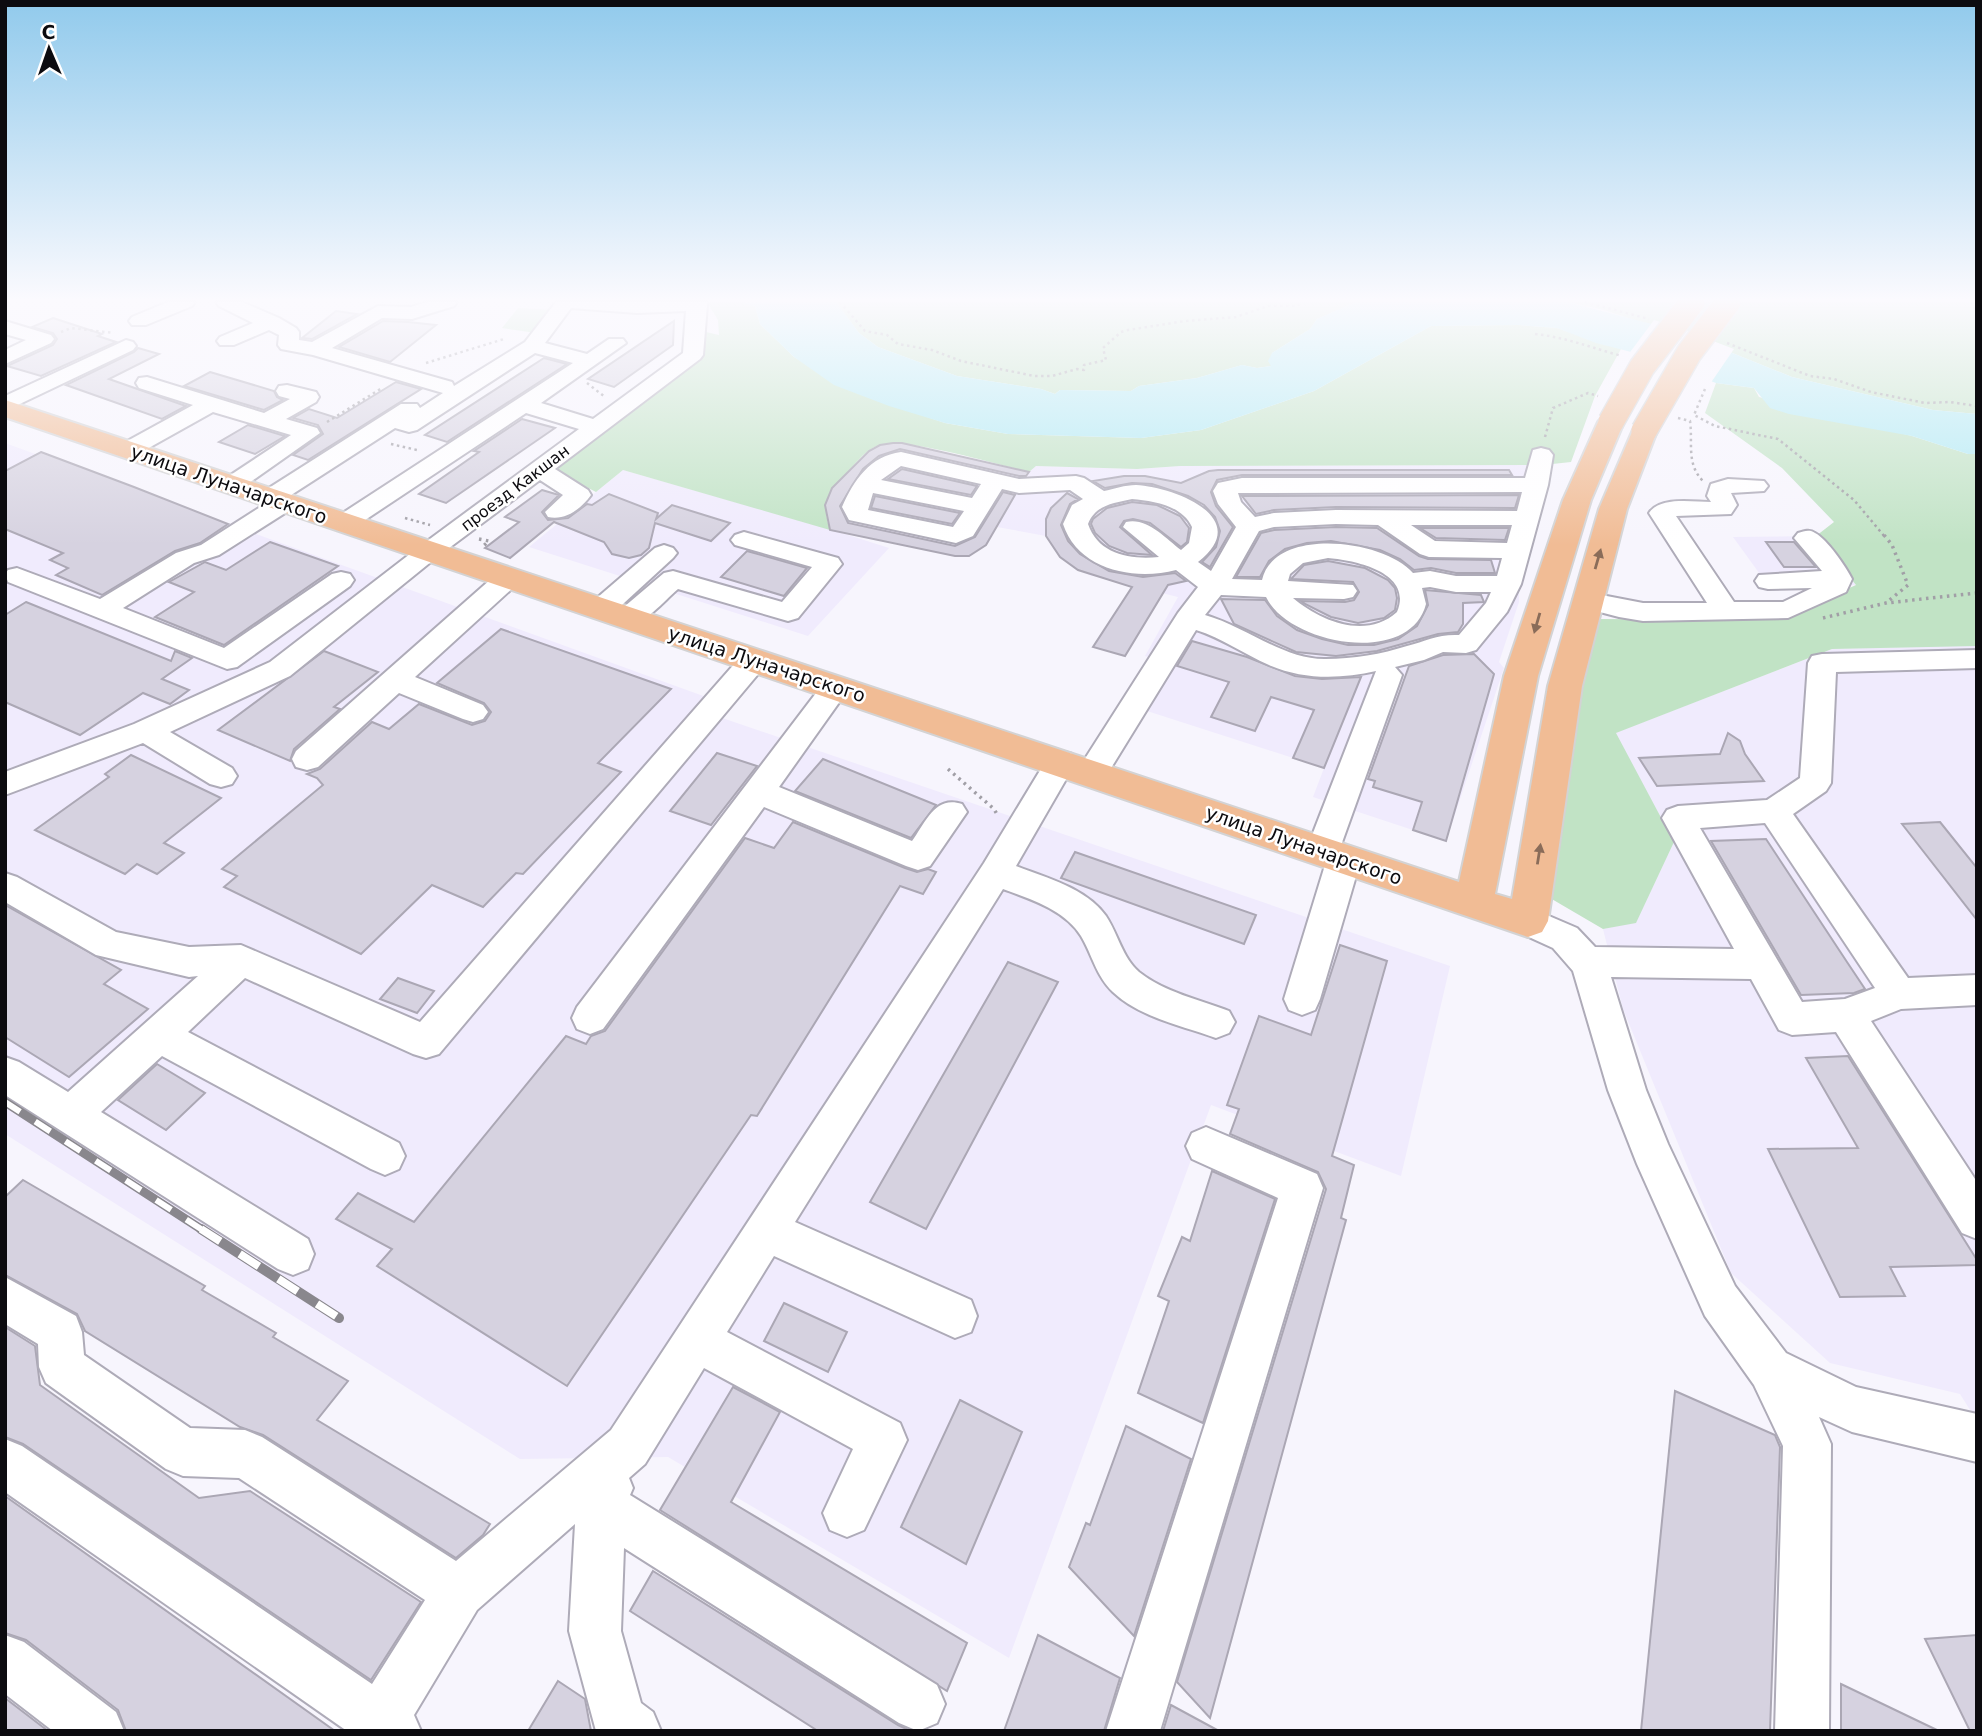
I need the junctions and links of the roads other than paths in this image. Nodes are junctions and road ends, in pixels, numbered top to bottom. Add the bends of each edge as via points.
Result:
1 (51, 383) edge
2 (147, 383) dead end
3 (430, 383) edge
4 (474, 383) edge
5 (556, 383) edge
6 (656, 383) edge
7 (1628, 383) edge
8 (1672, 383) edge
9 (287, 391) dead end
10 (211, 404) junction
11 (523, 405) junction
12 (5, 406) edge
13 (268, 420) junction
14 (392, 420) junction
15 (596, 427) junction
16 (128, 450) junction
17 (1541, 455) dead end
18 (539, 469) junction
19 (995, 481) junction
20 (231, 485) junction
21 (1536, 485) junction
22 (1756, 486) dead end
23 (1098, 498) junction
24 (277, 500) junction
25 (557, 512) dead end
26 (1383, 517) junction
27 (1527, 518) junction
28 (344, 523) junction
29 (1249, 526) junction
30 (1135, 527) dead end
31 (1807, 538) dead end
32 (744, 540) dead end
33 (1516, 551) junction
34 (428, 552) junction
35 (664, 554) dead end
36 (1180, 561) junction
37 (17, 576) dead end
38 (508, 578) junction
39 (1839, 579) junction
40 (341, 580) dead end
41 (1768, 581) dead end
42 (1406, 582) junction
43 (1508, 584) junction
44 (1214, 587) junction
45 (1274, 589) junction
46 (1344, 591) dead end
47 (1586, 600) junction
48 (103, 609) junction
49 (1726, 611) junction
50 (615, 614) junction
51 (1188, 619) junction
52 (1977, 659) edge
53 (754, 660) junction
54 (1388, 675) dead end
55 (395, 680) junction
56 (836, 687) junction
57 (473, 712) dead end
58 (145, 731) junction
59 (307, 759) dead end
60 (1077, 768) junction
61 (221, 776) dead end
62 (5, 784) edge
63 (758, 792) junction
64 (1774, 811) junction
65 (951, 812) dead end
66 (1333, 855) junction
67 (1005, 857) junction
68 (5, 886) edge
69 (1474, 903) junction
70 (1528, 921) junction
71 (241, 960) junction
72 (1587, 961) junction
73 (1761, 964) junction
74 (1977, 990) edge
75 (1899, 994) junction
76 (1302, 999) dead end
77 (1846, 1015) junction
78 (590, 1018) dead end
79 (1216, 1022) dead end
80 (158, 1035) junction
81 (5, 1074) edge
82 (71, 1115) junction
83 (1206, 1146) dead end
84 (385, 1156) dead end
85 (1977, 1219) edge
86 (767, 1231) junction
87 (293, 1254) dead end
88 (5, 1299) edge
89 (955, 1316) dead end
90 (697, 1340) junction
91 (1770, 1369) junction
92 (1977, 1438) edge
93 (628, 1447) junction
94 (5, 1462) edge
95 (601, 1505) junction
96 (847, 1513) dead end
97 (459, 1592) junction
98 (5, 1661) edge
99 (918, 1704) dead end
100 (383, 1727) edge
101 (97, 1731) edge
102 (634, 1731) edge
103 (1133, 1731) edge
104 (1802, 1731) edge

1 - 12 street
2 - 10 street
3 - 14 street via 444,387
4 - 14 street via 409,425
5 - 11 street
6 - 15 street, проезд Какшан
7 -> 69 main road, bridge via 1606,407 1521,676
47 -> 8 main road, bridge via 1644,431
9 - 13 street via 308,397
10 - 13 street
10 - 16 street
11 - 15 street
11 - 28 street
12 - 16 main road, улица Луначарского
13 - 20 street via 309,433
14 - 24 street
15 - 18 street, проезд Какшан
16 - 20 main road, улица Луначарского
17 - 21 street
18 - 25 street via 579,495
18 - 34 street, проезд Какшан
19 - 19 street via 961,534 858,515 854,506 884,463 895,459
19 - 23 street via 1019,486 1076,483
20 - 24 main road, улица Луначарского
21 - 27 street
21 - 29 street via 1226,488 1230,504
22 - 49 street via 1723,487 1718,492 1725,505 1722,509 1661,513
23 - 36 street via 1077,515 1074,526 1086,548 1099,557 1136,567
23 - 36 street via 1132,492 1184,504 1203,524 1204,536 1200,546
24 - 28 main road, улица Луначарского
24 - 48 street via 210,550 185,558
26 - 27 street
26 - 29 street via 1299,518
26 - 33 street via 1429,549
27 - 33 street
28 - 34 main road, улица Луначарского
29 - 44 street
30 - 36 street
31 - 39 street
32 - 50 street via 829,564 788,612 673,579
33 - 43 street
34 - 38 main road, улица Луначарского
34 - 58 street, проезд Какшан via 280,669
35 - 50 street
36 - 44 street
37 - 48 street
38 - 50 main road, улица Луначарского
38 - 55 street
39 - 41 street
39 - 49 street via 1837,586 1788,610
40 - 48 street via 228,660
42 - 43 street
42 - 45 street via 1386,564 1368,556 1328,550 1301,554 1281,566
42 - 45 street via 1414,599 1412,611 1403,622 1370,634 1349,635 1307,623 1279,601
43 - 51 street via 1498,606 1466,644 1440,643 1415,654 1353,667 1323,668 1281,659 1219,628
44 - 45 street
44 - 51 street
45 - 46 street
47 - 49 street via 1632,611
70 -> 47 main road via 1565,686
50 - 53 main road, улица Луначарского
51 - 60 street
52 - 64 street via 1822,663 1815,783
53 - 56 main road, улица Луначарского
53 - 71 street via 426,1042
54 - 66 lane
55 - 57 street
55 - 59 street
56 - 60 main road, улица Луначарского
56 - 63 street
58 - 61 street
58 - 62 street, проезд Какшан
60 - 66 main road, улица Луначарского
60 - 67 street
63 - 65 street via 918,857
63 - 78 street
64 - 73 street via 1678,818
64 - 75 street
66 - 69 main road, улица Луначарского
66 - 76 street
67 - 79 street via 1093,926 1116,972 1131,986
67 - 86 street
68 - 71 street via 107,945 189,962
69 - 70 main road, улица Луначарского
70 - 72 street via 1565,938
71 - 80 street
72 - 73 street
72 - 91 street via 1651,1151 1720,1301
73 - 77 street via 1792,1019
74 - 75 street
75 - 77 street
77 - 85 street
80 - 82 street
80 - 84 street
81 - 82 street
82 - 87 street
83 - 103 street via 1302,1188
86 - 89 street
86 - 90 street
88 - 97 street via 60,1332 62,1367 183,1452 245,1454
90 - 93 street
90 - 96 street via 883,1440
91 - 92 street via 1852,1409
91 - 104 street via 1807,1444
93 - 95 street
93 - 97 street
94 - 100 street
95 - 99 street
95 - 102 street via 595,1631 619,1720
97 - 100 street
98 - 101 street

